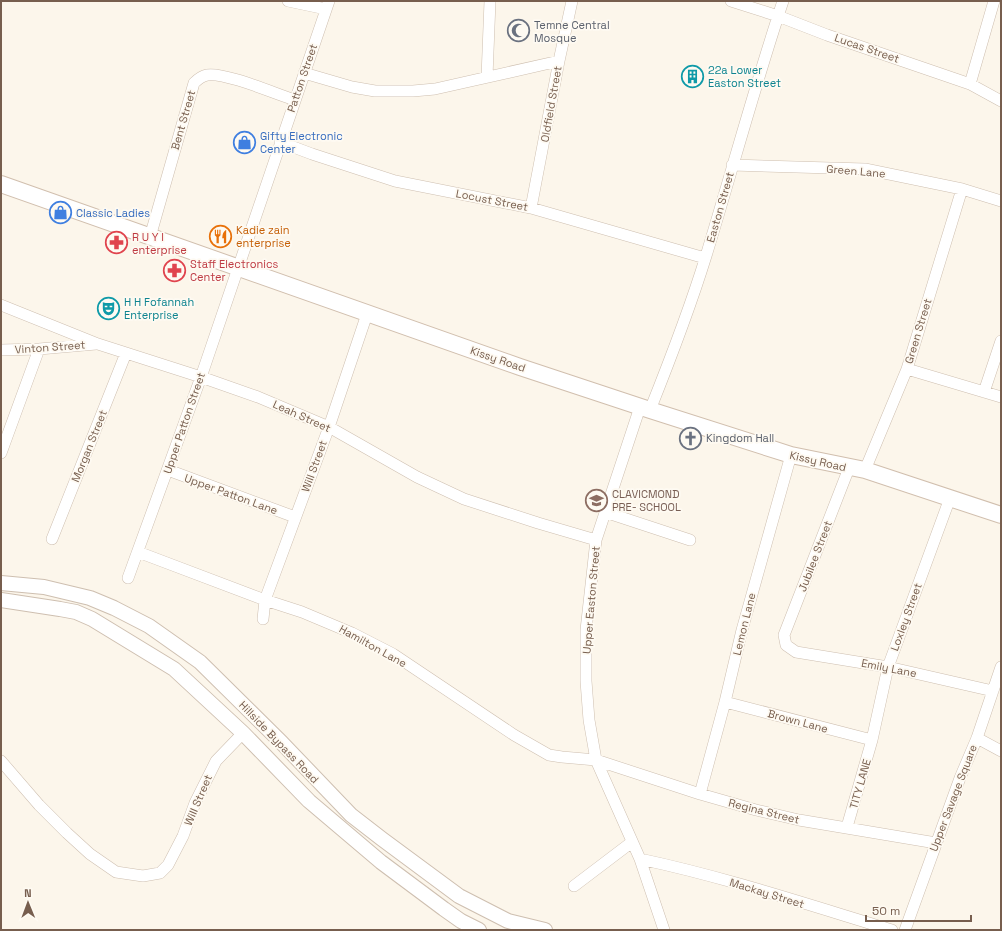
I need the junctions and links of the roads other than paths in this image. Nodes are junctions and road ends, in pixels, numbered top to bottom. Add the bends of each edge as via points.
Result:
1 (288, 1) edge
2 (490, 1) edge
3 (572, 1) edge
4 (731, 1) edge
5 (784, 1) edge
6 (994, 1) edge
7 (327, 5) edge
8 (778, 16) junction
9 (558, 61) junction
10 (304, 72) junction
11 (487, 77) junction
12 (970, 84) junction
13 (295, 100) junction
14 (1001, 101) edge
15 (280, 142) junction
16 (732, 165) junction
17 (1, 184) edge
18 (962, 189) junction
19 (1001, 201) edge
20 (531, 208) junction
21 (150, 237) junction
22 (705, 258) junction
23 (237, 268) junction
24 (1, 305) edge
25 (367, 314) junction
26 (1001, 341) edge
27 (98, 344) junction
28 (39, 349) junction
29 (1, 350) edge
30 (126, 353) junction
31 (907, 369) junction
32 (201, 377) junction
33 (984, 392) junction
34 (1001, 397) edge
35 (645, 409) junction
36 (329, 427) junction
37 (1, 452) edge
38 (791, 455) junction
39 (849, 468) junction
40 (168, 470) junction
41 (865, 470) junction
42 (950, 498) junction
43 (605, 512) junction
44 (1001, 515) edge
45 (295, 517) junction
46 (52, 540) dead end
47 (596, 540) junction
48 (690, 540) dead end
49 (138, 552) junction
50 (128, 578) dead end
51 (1, 583) edge
52 (1, 600) edge
53 (265, 600) junction
54 (263, 619) dead end
55 (786, 645) joint
56 (888, 666) junction
57 (1001, 667) edge
58 (993, 691) junction
59 (725, 702) junction
60 (243, 733) junction
61 (977, 738) junction
62 (872, 740) junction
63 (1001, 751) edge
64 (596, 760) junction
65 (1, 761) edge
66 (700, 794) junction
67 (847, 827) junction
68 (632, 842) junction
69 (936, 843) junction
70 (640, 859) junction
71 (574, 886) dead end
72 (479, 930) edge
73 (545, 930) edge
74 (664, 930) edge
75 (892, 930) edge
76 (905, 930) edge

1 - 7 street
2 - 11 street
3 - 9 street, Oldfield Street
4 - 8 street, Lucas Street
5 - 8 street, Easton Street
6 - 12 street
7 - 10 street, Patton Street
8 - 12 street, Lucas Street
8 - 16 street, Easton Street
9 - 11 street
9 - 20 street, Oldfield Street
10 - 11 street via 352,87 375,91 435,89
10 - 13 street, Patton Street
12 - 14 street, Lucas Street
13 - 15 street, Patton Street
13 - 21 street, Bent Street via 228,77 207,75 197,80 194,83
15 - 20 street, Locust Street via 395,180
15 - 23 street, Patton Street
16 - 18 street, Green Lane via 865,169
16 - 22 street, Easton Street
17 - 21 main road, Kissy Road
18 - 19 street, Green Lane
18 - 31 street, Green Street
20 - 22 street, Locust Street
21 - 23 main road, Kissy Road
22 - 35 street, Easton Street via 668,365
23 - 25 main road, Kissy Road
23 - 32 street, Upper Patton Street
24 - 27 street, Leah Street
25 - 35 main road, Kissy Road
25 - 36 street, Will Street
26 - 33 street
27 - 28 street, Vinton Street
27 - 30 street, Leah Street
28 - 29 street, Vinton Street
28 - 37 street
30 - 32 street, Leah Street
30 - 46 street, Morgan Street
31 - 33 street
31 - 41 street, Green Street
32 - 36 street, Leah Street via 258,397
32 - 40 street, Upper Patton Street
33 - 34 street
35 - 38 main road, Kissy Road
35 - 43 street, Upper Easton Street
36 - 45 street, Will Street
36 - 47 street, Leah Street via 417,477 464,499
38 - 39 main road, Kissy Road
38 - 59 street, Lemon Lane via 742,630
39 - 41 main road, Kissy Road
39 - 55 street, Jubilee Street via 784,635
40 - 45 street, Upper Patton Lane
40 - 49 street, Upper Patton Street
41 - 42 main road, Kissy Road
42 - 44 main road, Kissy Road
42 - 56 street, Loxley Street
43 - 47 street, Upper Easton Street
43 - 48 street
45 - 53 street, Will Street
47 - 64 street, Upper Easton Street via 586,630 586,674 589,720
49 - 50 street, Upper Patton Street
49 - 53 street, Hamilton Lane
51 - 73 street, Hillside Bypass Road via 44,587 83,596 150,626 200,662 351,815 459,896 508,921
52 - 60 street, Hillside Bypass Road via 76,612 92,619 174,669
53 - 54 street, Will Street
53 - 64 street, Hamilton Lane via 352,633 393,654 514,736 549,755
55 - 56 street, Emily Lane via 796,652
56 - 58 street, Emily Lane
56 - 62 street, Loxley Street
57 - 58 street, Upper Savage Square
58 - 61 street, Upper Savage Square
59 - 62 street, Brown Lane
59 - 66 street, Lemon Lane
60 - 65 street, Will Street via 216,761 168,865 160,873 142,876 116,872 90,854 39,805
60 - 72 street, Hillside Bypass Road via 315,806 400,876 456,917
61 - 63 street
61 - 69 street, Upper Savage Square
62 - 67 street, TITY LANE
64 - 66 street, Regina Street
64 - 68 street, Upper Easton Street
66 - 67 street, Regina Street via 799,820
67 - 69 street, Regina Street
68 - 70 street, Upper Easton Street
68 - 71 street
69 - 76 street, Upper Savage Square
70 - 74 street, Upper Easton Street
70 - 75 street, Mackay Street via 715,877

